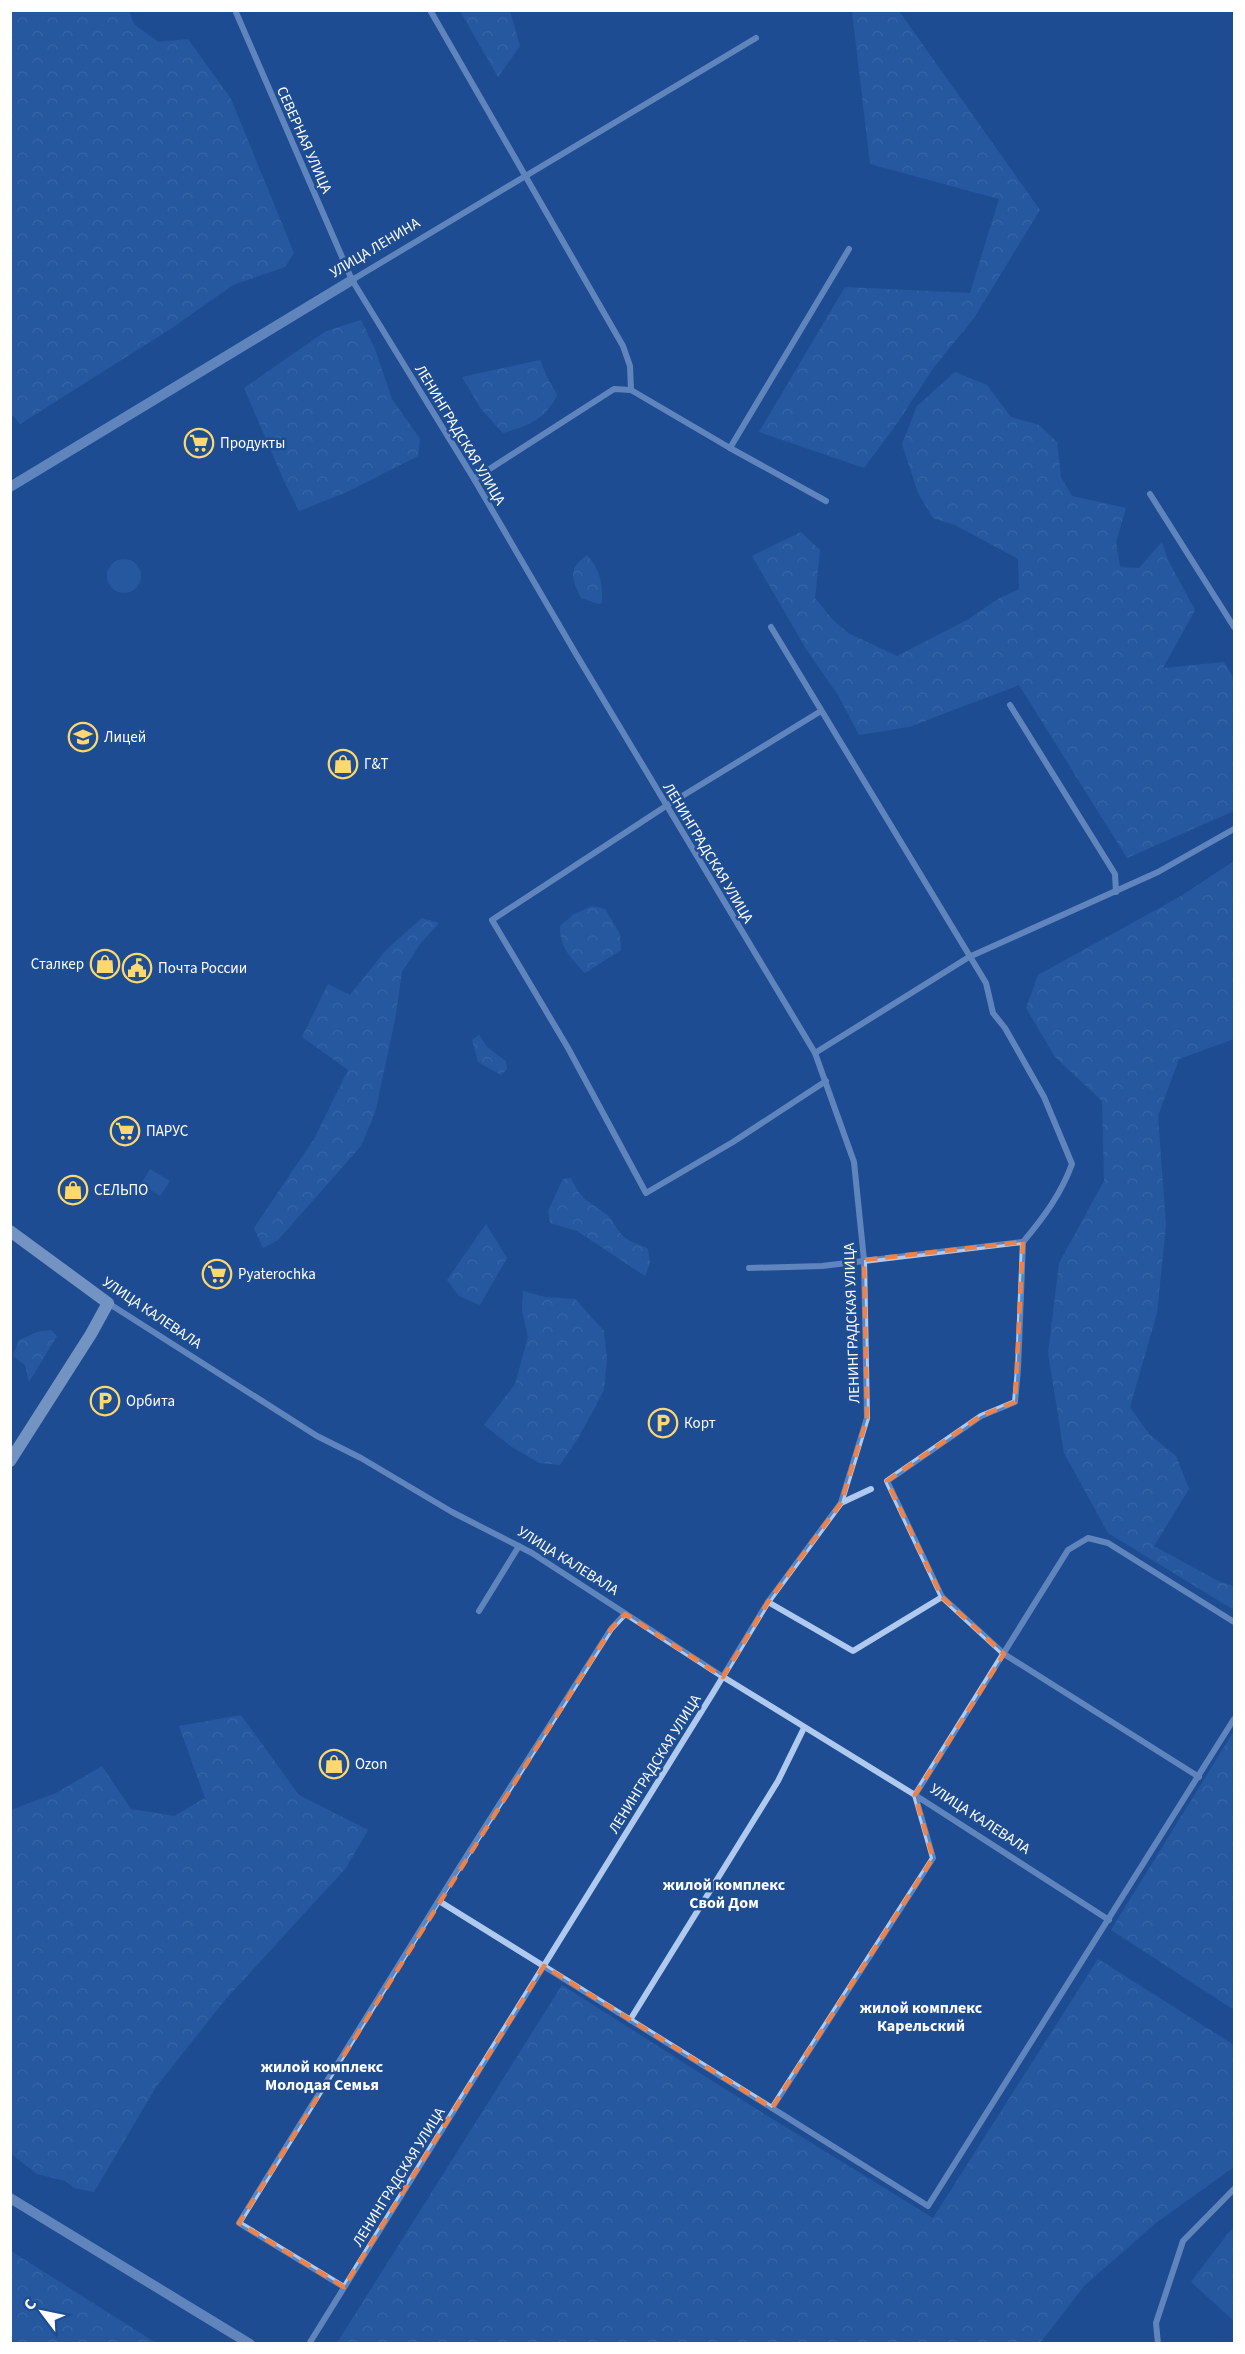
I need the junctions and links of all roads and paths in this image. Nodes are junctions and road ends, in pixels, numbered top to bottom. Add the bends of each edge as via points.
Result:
1 (234, 10) edge
2 (430, 10) edge
3 (756, 38) dead end
4 (525, 175) junction
5 (849, 249) dead end
6 (352, 280) junction
7 (631, 390) junction
8 (730, 448) junction
9 (474, 479) junction
10 (10, 487) edge
11 (1150, 494) dead end
12 (826, 501) dead end
13 (771, 627) dead end
14 (1234, 627) edge
15 (1010, 705) dead end
16 (821, 711) junction
17 (666, 806) junction
18 (1234, 829) edge
19 (1116, 892) junction
20 (969, 957) junction
21 (814, 1053) junction
22 (826, 1081) junction
23 (10, 1231) edge
24 (1023, 1242) junction
25 (864, 1260) junction
26 (749, 1268) dead end
27 (108, 1303) junction
28 (10, 1461) edge
29 (871, 1489) dead end
30 (841, 1503) junction
31 (519, 1546) junction
32 (942, 1597) junction
33 (768, 1602) junction
34 (479, 1611) dead end
35 (625, 1614) junction
36 (1234, 1622) edge
37 (1005, 1654) junction
38 (723, 1677) junction
39 (1234, 1719) edge
40 (804, 1728) junction
41 (1199, 1777) junction
42 (915, 1795) junction
43 (439, 1901) junction
44 (1109, 1920) junction
45 (544, 1966) junction
46 (630, 2020) junction
47 (772, 2108) junction
48 (1234, 2189) edge
49 (10, 2198) edge
50 (344, 2287) junction
51 (250, 2343) edge
52 (309, 2343) edge
53 (1158, 2343) edge

1 - 6 street, СЕВЕРНАЯ УЛИЦА
2 - 4 street
3 - 4 street, УЛИЦА ЛЕНИНА
4 - 6 street, УЛИЦА ЛЕНИНА
4 - 7 street via 623,346 630,366
5 - 8 street
6 - 9 street, ЛЕНИНГРАДСКАЯ УЛИЦА
6 - 10 street, УЛИЦА ЛЕНИНА
7 - 8 street
7 - 9 street via 614,389
8 - 12 street
9 - 17 street, ЛЕНИНГРАДСКАЯ УЛИЦА
11 - 14 street
13 - 16 street
15 - 19 street via 1114,874
16 - 17 street
16 - 20 street
17 - 21 street, ЛЕНИНГРАДСКАЯ УЛИЦА
17 - 22 street via 492,920 568,1048 646,1193
18 - 19 street
19 - 20 street
20 - 21 street
20 - 24 street via 986,983 993,1013 1044,1097 1072,1164 1046,1215
21 - 22 street, ЛЕНИНГРАДСКАЯ УЛИЦА
22 - 25 street, ЛЕНИНГРАДСКАЯ УЛИЦА via 854,1162
23 - 27 main road, УЛИЦА КАЛЕВАЛА
24 - 25 street
24 - 32 street via 1015,1402 981,1416 887,1481
25 - 26 street via 822,1266
25 - 30 street, ЛЕНИНГРАДСКАЯ УЛИЦА via 867,1418
27 - 28 main road
27 - 31 street, УЛИЦА КАЛЕВАЛА via 317,1436
29 - 30 street
30 - 33 street, ЛЕНИНГРАДСКАЯ УЛИЦА
31 - 34 street
31 - 35 street, УЛИЦА КАЛЕВАЛА
32 - 33 street via 853,1651
32 - 37 street
33 - 38 street, ЛЕНИНГРАДСКАЯ УЛИЦА
35 - 38 street, УЛИЦА КАЛЕВАЛА
35 - 43 street via 611,1629
36 - 37 street via 1108,1543 1088,1538 1068,1550
37 - 41 street
37 - 42 street
38 - 40 street, УЛИЦА КАЛЕВАЛА
38 - 45 street, ЛЕНИНГРАДСКАЯ УЛИЦА
39 - 41 street
40 - 42 street, УЛИЦА КАЛЕВАЛА
40 - 46 street via 778,1781
41 - 44 street
42 - 44 street, УЛИЦА КАЛЕВАЛА
42 - 47 street via 933,1858
43 - 45 street
43 - 50 street via 239,2223
44 - 47 street via 928,2206
45 - 46 street
45 - 50 street, ЛЕНИНГРАДСКАЯ УЛИЦА
46 - 47 street
48 - 53 street via 1183,2241 1156,2323
49 - 51 street
50 - 52 street, ЛЕНИНГРАДСКАЯ УЛИЦА

